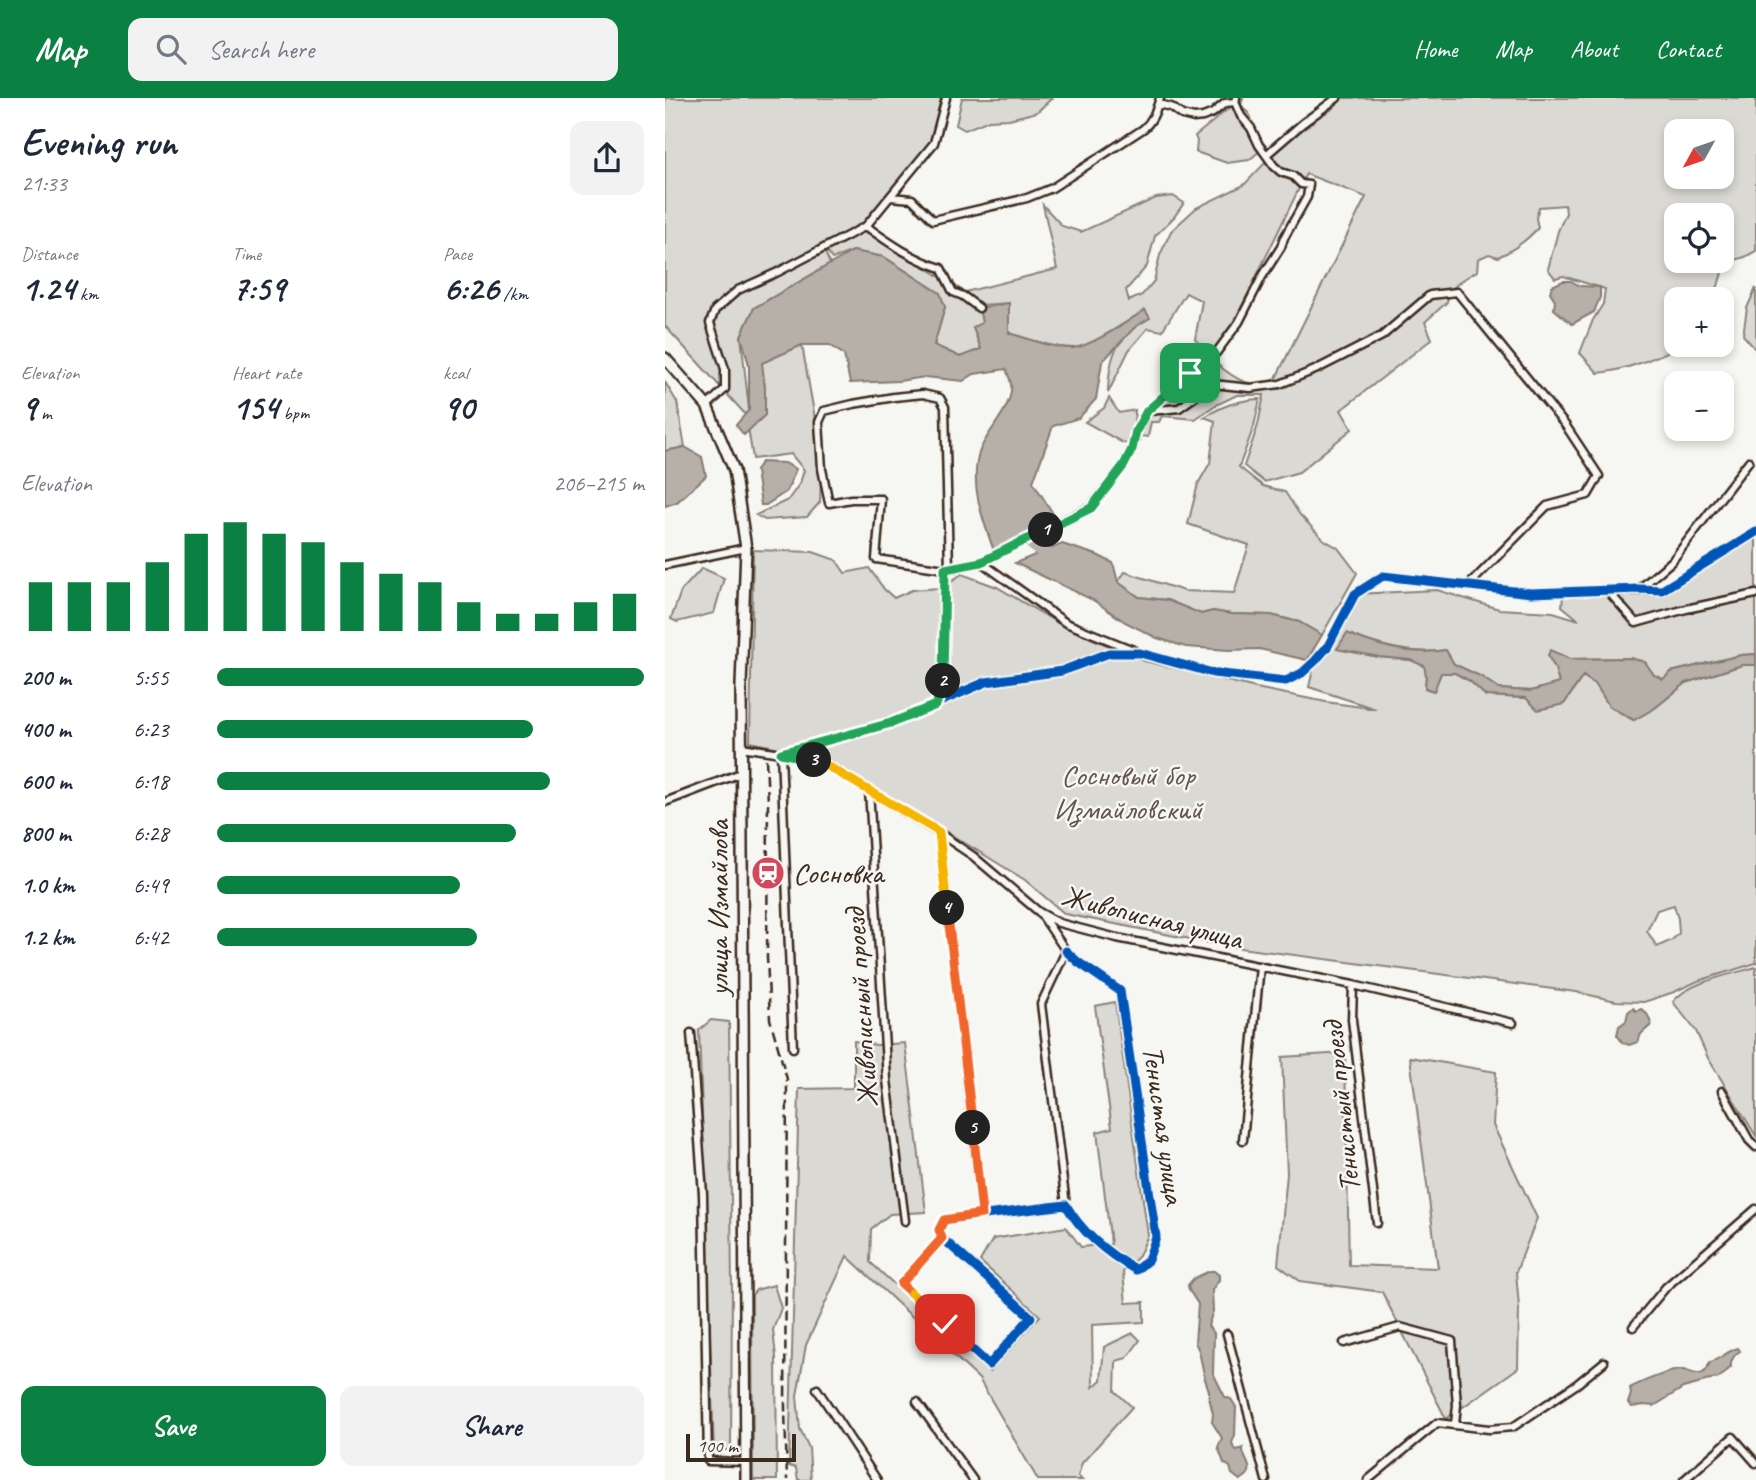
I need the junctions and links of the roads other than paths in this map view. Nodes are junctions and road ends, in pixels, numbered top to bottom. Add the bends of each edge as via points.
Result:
1 (946, 98) edge
2 (1336, 98) edge
3 (1235, 100) edge
4 (1159, 101) edge
5 (1266, 155) junction
6 (890, 197) junction
7 (866, 226) junction
8 (979, 308) dead end
9 (665, 358) edge
10 (707, 406) junction
11 (1147, 411) junction
12 (1749, 461) dead end
13 (1756, 531) edge
14 (746, 548) junction
15 (981, 562) junction
16 (665, 565) edge
17 (947, 569) junction
18 (1469, 585) junction
19 (1639, 589) junction
20 (1608, 590) junction
21 (1756, 594) edge
22 (1140, 653) junction
23 (936, 705) junction
24 (741, 747) junction
25 (781, 753) junction
26 (741, 773) junction
27 (869, 790) junction
28 (665, 802) edge
29 (939, 832) junction
30 (1039, 912) junction
31 (1066, 951) junction
32 (1260, 966) junction
33 (1353, 985) junction
34 (1513, 1023) dead end
35 (691, 1033) dead end
36 (793, 1048) dead end
37 (1722, 1091) dead end
38 (1243, 1139) dead end
39 (1756, 1147) edge
40 (1066, 1205) junction
41 (1756, 1209) edge
42 (982, 1214) junction
43 (905, 1221) dead end
44 (1377, 1223) dead end
45 (942, 1238) junction
46 (1633, 1327) dead end
47 (1227, 1334) dead end
48 (1344, 1343) dead end
49 (1604, 1362) dead end
50 (817, 1389) dead end
51 (917, 1402) dead end
52 (1455, 1424) junction
53 (746, 1462) junction
54 (1756, 1463) edge
55 (746, 1480) edge
56 (877, 1480) edge
57 (973, 1480) edge
58 (1266, 1480) edge
59 (1368, 1480) edge
60 (1685, 1480) edge

1 - 6 street via 934,143
2 - 5 street
3 - 4 street via 1213,114 1194,118
3 - 5 street
4 - 6 street via 1150,124 1052,188 1027,198 933,220 912,199
5 - 11 street via 1281,172 1309,185 1307,197 1227,340
6 - 7 street
7 - 8 street via 894,246 941,268 953,292
7 - 10 street via 738,290 715,310 710,323 725,369 726,389
9 - 10 main road, улица Измайлова
10 - 14 main road, улица Измайлова via 734,471
11 - 15 street via 1124,465 1091,508
11 - 18 street via 1179,408 1213,384 1250,388 1280,384 1382,336 1430,295 1457,292 1566,426 1599,476 1588,495 1546,506
12 - 19 street via 1672,561
13 - 19 street via 1662,590
14 - 16 street
14 - 24 main road, улица Измайлова
15 - 17 street
15 - 22 street via 1066,623
17 - 17 street via 945,407 940,398 923,394 894,397 824,411 819,422 829,503 881,499 877,559
17 - 23 street via 942,687
18 - 20 street via 1531,593
18 - 22 street via 1383,576 1355,594 1328,646 1302,673 1286,681 1213,673
19 - 20 street
20 - 21 street via 1636,623
22 - 23 street via 1109,653 1062,671 986,682
23 - 25 street via 891,723
24 - 25 street, Живописная улица
24 - 26 main road, улица Измайлова
25 - 27 street, Живописная улица via 819,761
25 - 36 street
26 - 28 street
26 - 53 main road, улица Измайлова
27 - 29 street, Живописная улица
27 - 43 street, Живописный проезд via 887,1080
29 - 30 street, Живописная улица
29 - 42 street
30 - 31 street, Тенистая улица
30 - 32 street, Живописная улица via 1059,923 1117,938
31 - 40 street via 1041,1004
31 - 40 street, Тенистая улица via 1120,991 1156,1237 1148,1260 1136,1270 1120,1261 1089,1236
32 - 33 street, Живописная улица
32 - 38 street
33 - 34 street, Живописная улица
33 - 44 street, Тенистый проезд via 1352,1020
35 - 53 street via 702,1194 708,1461
37 - 39 street
40 - 42 street
41 - 46 street via 1666,1287
42 - 45 street via 944,1220 939,1230
45 - 45 street via 901,1284 989,1365 1031,1317
47 - 58 street
48 - 52 street via 1400,1327 1452,1340
49 - 52 street via 1513,1427
50 - 56 street
51 - 57 street
52 - 59 street via 1437,1423
53 - 55 main road, улица Измайлова
54 - 60 street via 1733,1437

